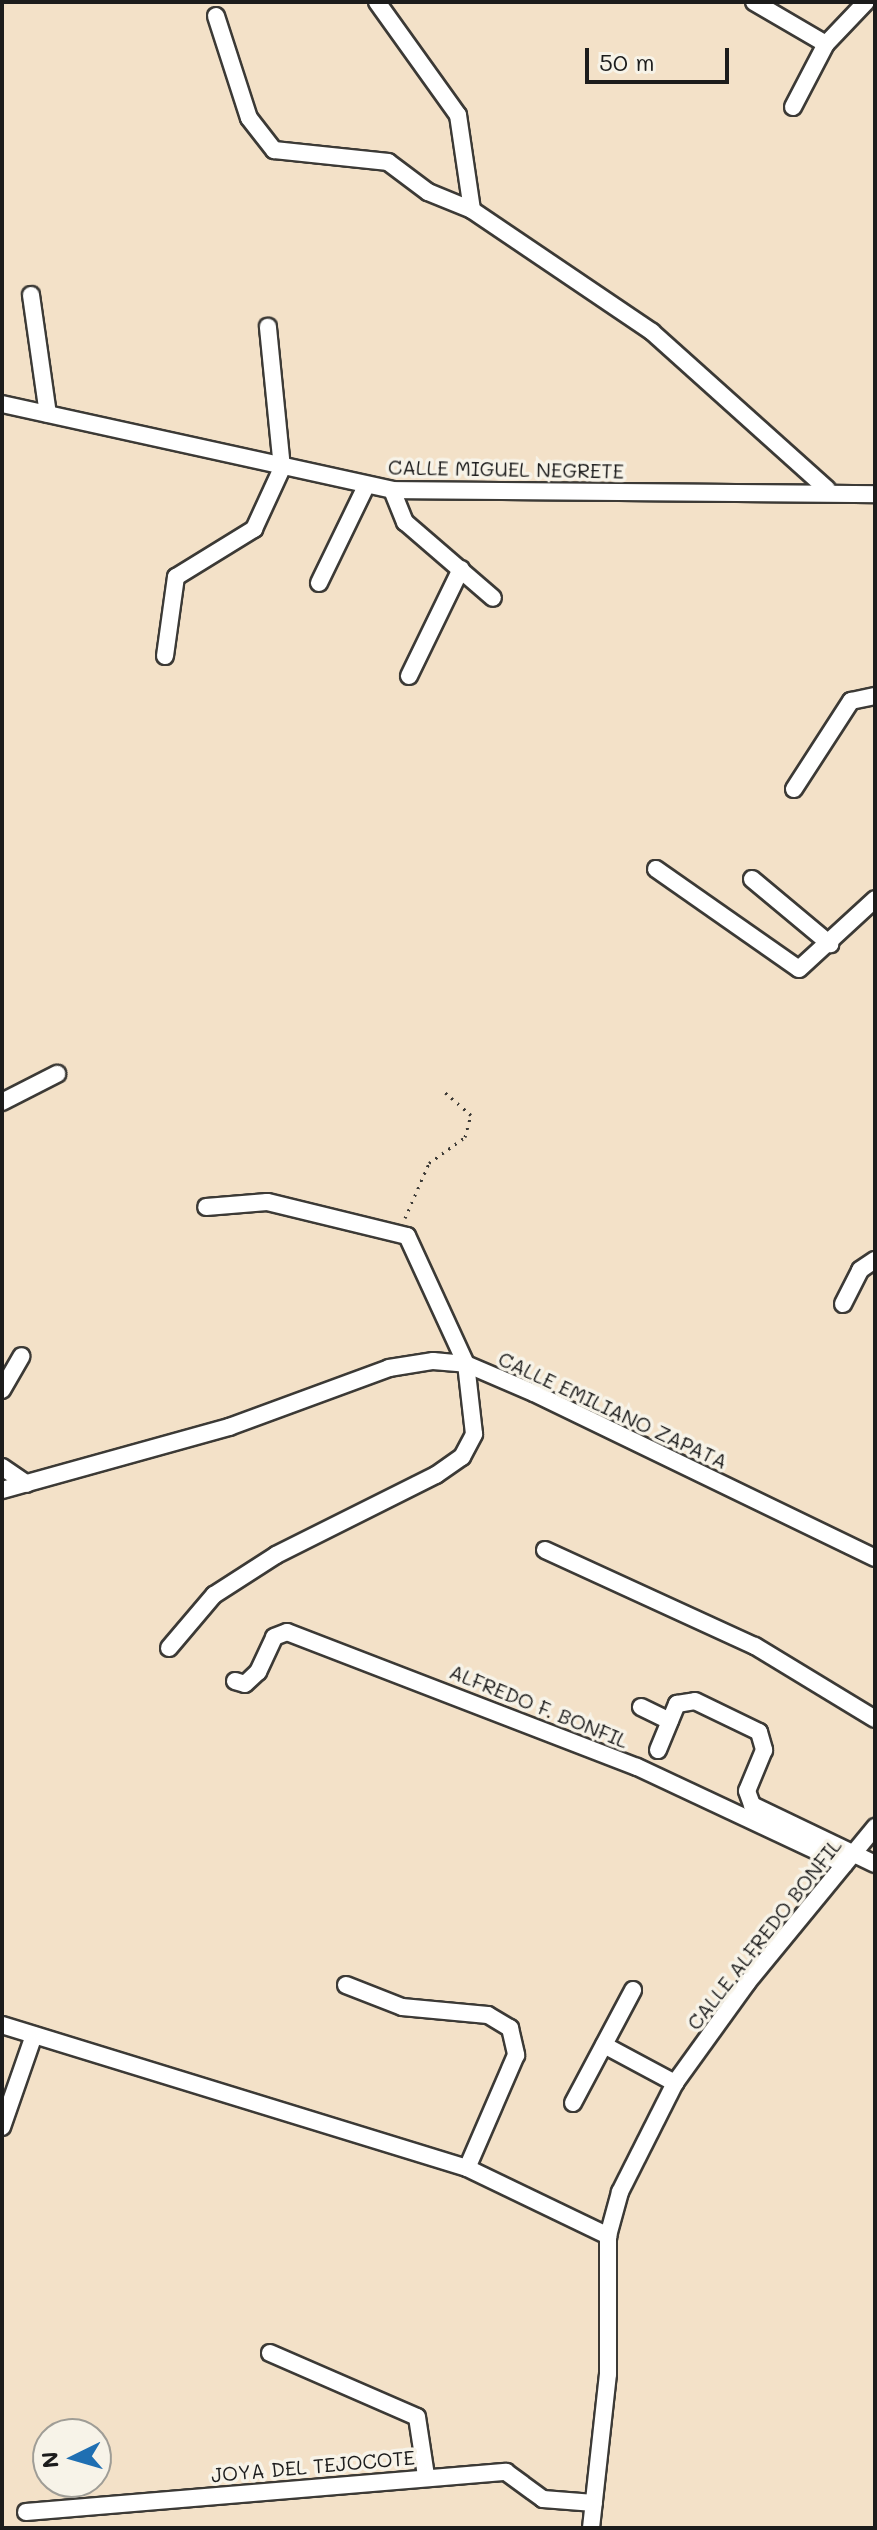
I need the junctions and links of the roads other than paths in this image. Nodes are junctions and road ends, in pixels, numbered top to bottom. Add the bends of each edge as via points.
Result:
1 (377, 2) edge
2 (754, 2) edge
3 (866, 2) edge
4 (216, 16) dead end
5 (826, 44) junction
6 (793, 107) dead end
7 (472, 210) junction
8 (31, 295) dead end
9 (268, 327) dead end
10 (2, 404) edge
11 (48, 414) junction
12 (282, 468) junction
13 (366, 486) junction
14 (827, 489) junction
15 (392, 490) junction
16 (875, 494) edge
17 (461, 569) junction
18 (319, 583) dead end
19 (493, 598) dead end
20 (165, 656) dead end
21 (409, 676) dead end
22 (875, 696) edge
23 (794, 789) dead end
24 (656, 869) dead end
25 (752, 879) dead end
26 (873, 907) edge
27 (830, 944) junction
28 (57, 1074) dead end
29 (2, 1102) edge
30 (206, 1207) dead end
31 (875, 1260) edge
32 (843, 1304) dead end
33 (22, 1356) dead end
34 (466, 1364) junction
35 (2, 1390) edge
36 (2, 1467) edge
37 (27, 1484) junction
38 (2, 1490) edge
39 (545, 1550) dead end
40 (875, 1558) edge
41 (169, 1648) dead end
42 (235, 1681) dead end
43 (641, 1707) dead end
44 (875, 1719) edge
45 (670, 1721) junction
46 (658, 1750) dead end
47 (875, 1827) edge
48 (848, 1859) junction
49 (875, 1864) edge
50 (346, 1985) dead end
51 (633, 1990) dead end
52 (2, 2025) edge
53 (34, 2035) junction
54 (604, 2045) junction
55 (675, 2083) junction
56 (573, 2103) dead end
57 (2, 2127) edge
58 (467, 2168) junction
59 (608, 2236) junction
60 (270, 2353) dead end
61 (426, 2476) junction
62 (594, 2503) junction
63 (26, 2512) dead end
64 (591, 2528) edge

1 - 7 street via 458,115
2 - 5 street
3 - 5 street
4 - 7 street via 249,118 274,150 388,162 428,192
5 - 6 street
7 - 14 street via 652,332
8 - 11 street
9 - 12 street
10 - 11 street, CALLE MIGUEL NEGRETE
11 - 12 street, CALLE MIGUEL NEGRETE
12 - 13 street, CALLE MIGUEL NEGRETE
12 - 20 street via 254,529 182,568
13 - 15 street, CALLE MIGUEL NEGRETE
13 - 18 street
14 - 15 street, CALLE MIGUEL NEGRETE
14 - 16 street, CALLE MIGUEL NEGRETE
15 - 17 street via 405,522
17 - 19 street
17 - 21 street
22 - 23 street via 851,701
24 - 27 street via 787,965 799,969
25 - 27 street
26 - 27 street
28 - 29 street
30 - 34 street via 267,1202 407,1236
31 - 32 street via 860,1270
33 - 35 street
34 - 37 street, CALLE EMILIANO ZAPATA via 389,1368 229,1427
34 - 40 street, CALLE EMILIANO ZAPATA
34 - 41 street via 474,1434 462,1457 214,1595
36 - 37 street
37 - 38 street, CALLE EMILIANO ZAPATA
39 - 44 street via 755,1646
42 - 48 street, ALFREDO F. BONFIL via 245,1684 258,1672 274,1637 287,1632 624,1761
43 - 45 street
45 - 46 street
45 - 48 street via 677,1704 695,1701 759,1732 764,1750 747,1791 752,1805
47 - 48 street, CALLE ALFREDO BONFIL
48 - 49 street
48 - 55 street, CALLE ALFREDO BONFIL
50 - 58 street via 402,2007 488,2015 510,2028 516,2055
51 - 54 street
52 - 53 street
53 - 57 street
53 - 58 street
54 - 55 street
54 - 56 street
55 - 59 street, CALLE ALFREDO BONFIL via 620,2192
58 - 59 street
59 - 62 street, CALLE ALFREDO BONFIL via 608,2374
60 - 61 street via 417,2417
61 - 62 street, JOYA DEL TEJOCOTE via 506,2472 543,2499
61 - 63 street, JOYA DEL TEJOCOTE
62 - 64 street, CALLE ALFREDO BONFIL

